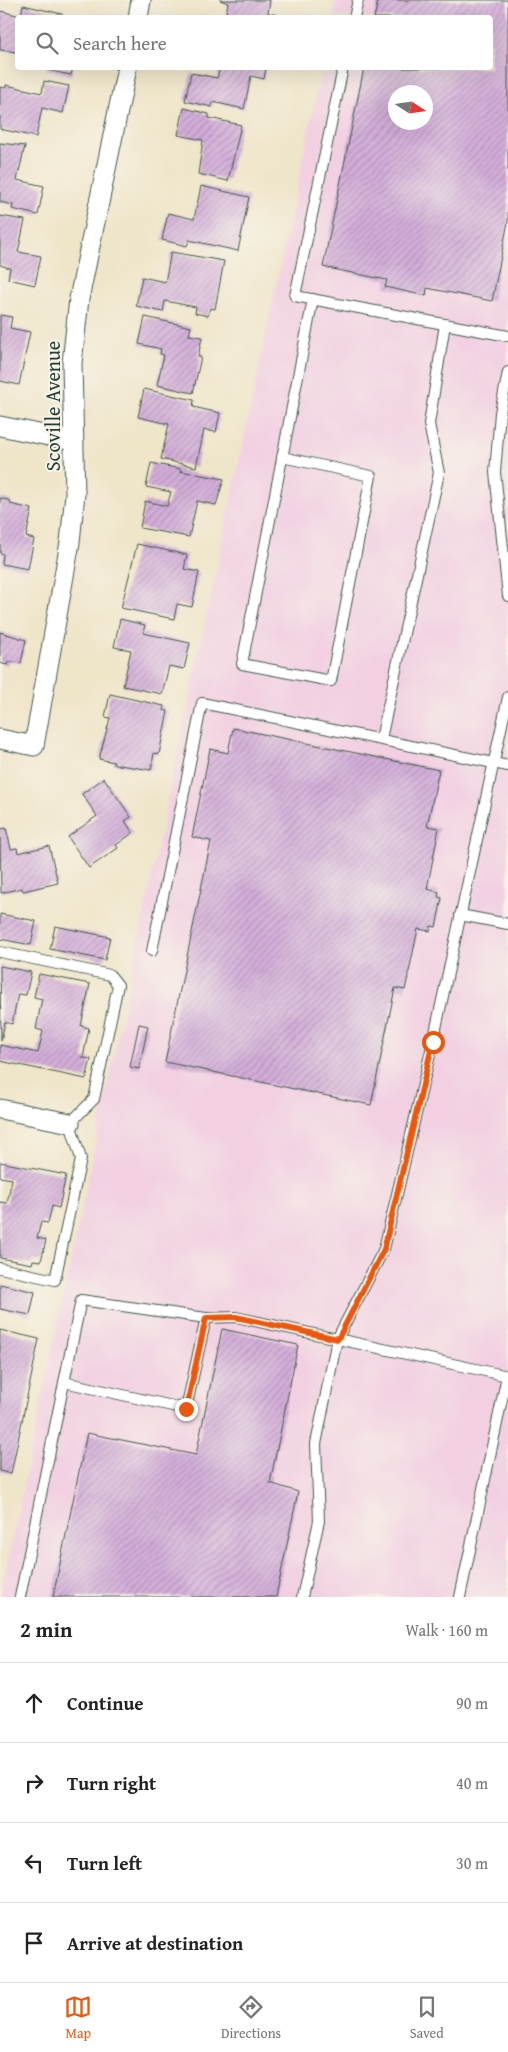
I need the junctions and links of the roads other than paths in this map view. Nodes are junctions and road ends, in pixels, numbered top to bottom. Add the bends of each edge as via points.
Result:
1 (141, 0) edge
2 (358, 0) edge
3 (138, 15) edge
4 (355, 15) edge
5 (127, 70) edge
6 (344, 70) edge
7 (313, 299) junction
8 (446, 324) junction
9 (508, 336) edge
10 (508, 372) edge
11 (0, 426) edge
12 (72, 441) junction
13 (282, 457) junction
14 (508, 596) edge
15 (508, 696) edge
16 (0, 739) edge
17 (381, 740) junction
18 (492, 762) junction
19 (508, 766) edge
20 (460, 915) junction
21 (508, 924) edge
22 (152, 951) dead end
23 (0, 952) edge
24 (0, 1109) edge
25 (70, 1123) junction
26 (0, 1268) edge
27 (206, 1318) junction
28 (338, 1339) junction
29 (508, 1376) edge
30 (64, 1382) junction
31 (20, 1597) edge
32 (302, 1597) edge
33 (460, 1597) edge

1 - 3 street
2 - 4 lane
5 - 12 street, Scoville Avenue via 79,299 72,363
6 - 7 lane via 295,296
7 - 8 lane
7 - 13 lane
8 - 9 lane
8 - 17 lane via 429,424 439,473
10 - 14 lane via 500,413 495,472
11 - 12 street
12 - 16 street, Scoville Avenue via 75,494 70,542 34,746
13 - 13 lane via 242,664 331,681 371,476
15 - 18 lane
17 - 18 lane
17 - 22 lane via 202,703
18 - 19 lane
18 - 20 lane
20 - 21 lane
20 - 28 lane via 384,1249
23 - 25 lane via 110,975 118,985 94,1100
24 - 25 street
25 - 26 lane via 81,1159 55,1280
27 - 28 lane via 236,1317
27 - 30 lane via 81,1300
27 - 30 lane via 186,1409
28 - 29 lane
28 - 32 lane via 316,1444 319,1520
29 - 33 lane
30 - 31 lane

